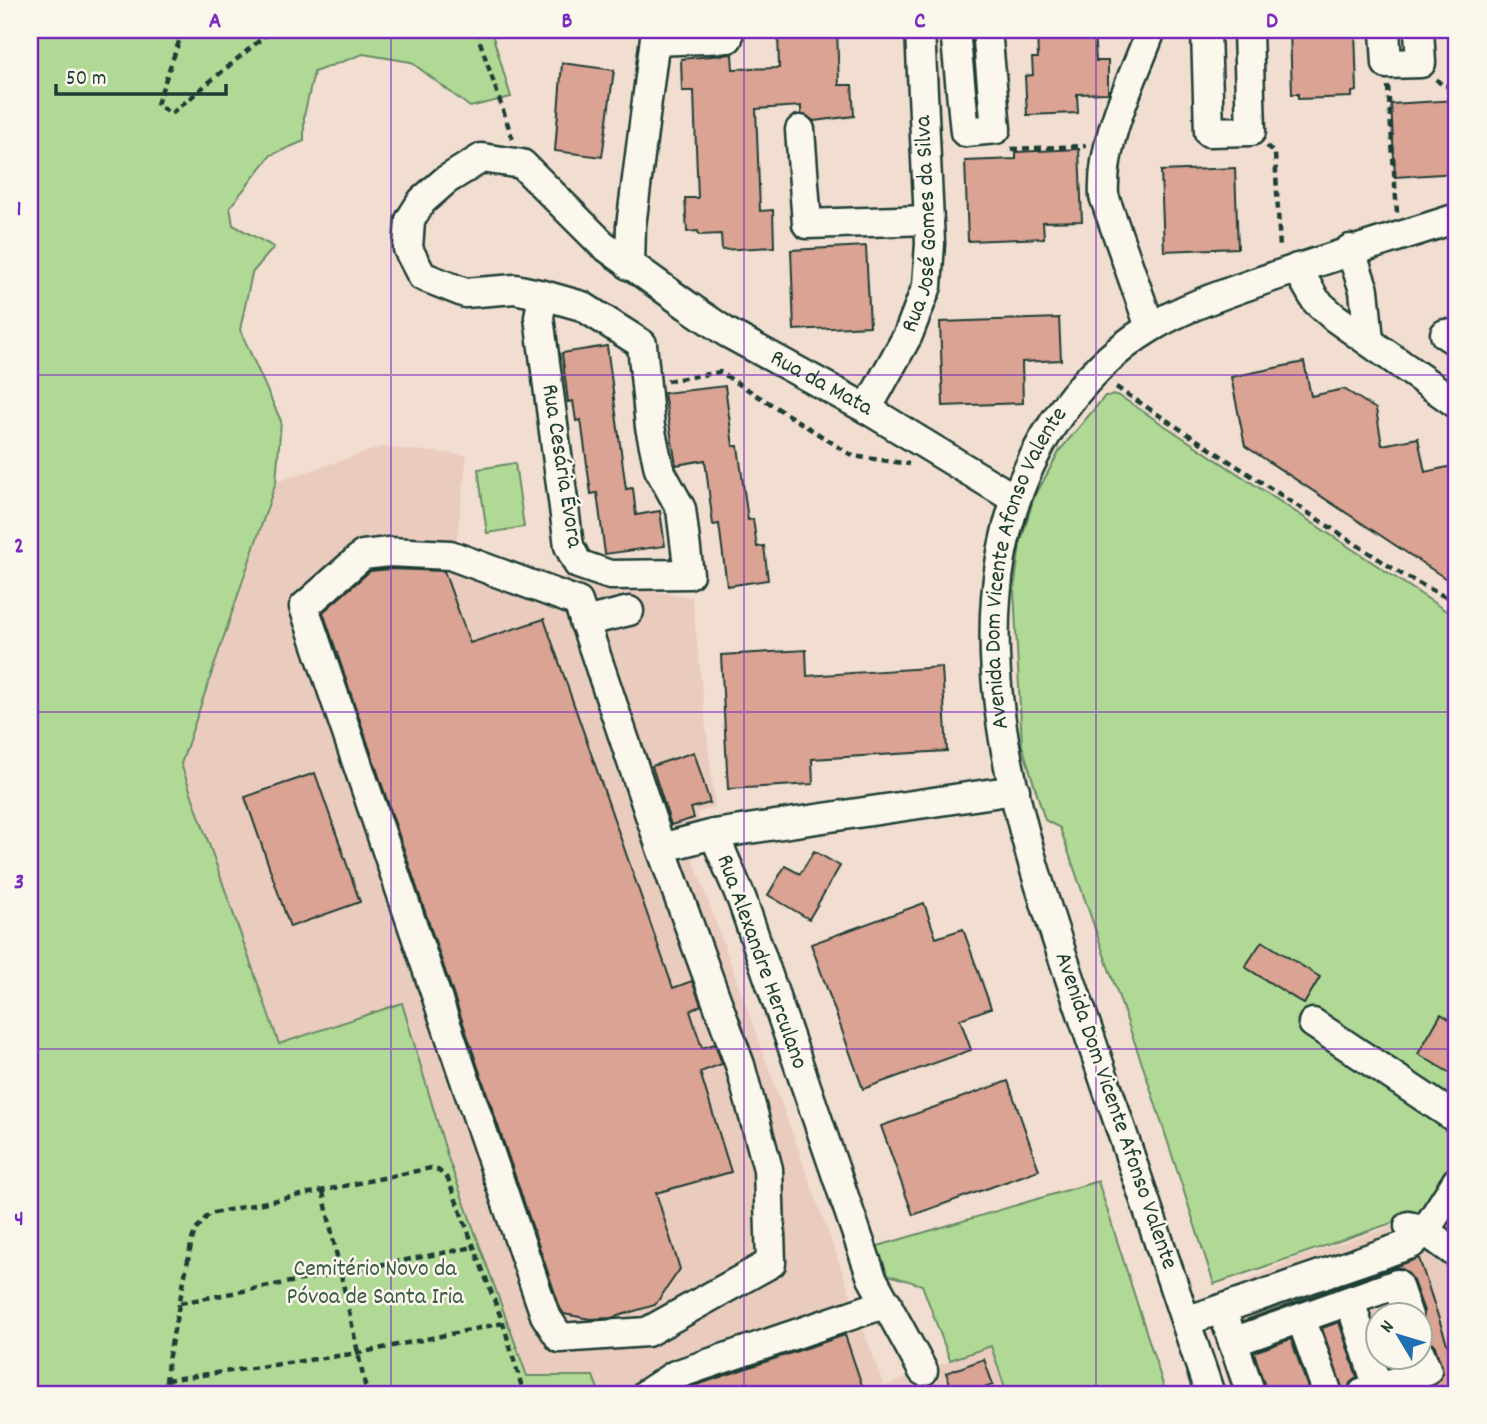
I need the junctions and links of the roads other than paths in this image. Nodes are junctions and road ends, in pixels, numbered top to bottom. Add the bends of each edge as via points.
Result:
1 (727, 30) edge
2 (920, 30) edge
3 (955, 30) edge
4 (987, 30) edge
5 (1151, 30) edge
6 (1206, 30) edge
7 (1248, 30) edge
8 (1385, 30) edge
9 (1419, 30) edge
10 (656, 36) edge
11 (800, 130) dead end
12 (1457, 218) edge
13 (928, 220) junction
14 (1350, 249) junction
15 (630, 266) junction
16 (1290, 270) junction
17 (543, 295) junction
18 (1150, 327) junction
19 (1369, 340) junction
20 (1457, 404) edge
21 (867, 409) junction
22 (1015, 499) junction
23 (629, 611) dead end
24 (584, 622) junction
25 (1014, 790) junction
26 (714, 834) junction
27 (661, 848) junction
28 (1314, 1023) dead end
29 (1457, 1119) edge
30 (1457, 1181) edge
31 (1425, 1231) junction
32 (1457, 1254) edge
33 (1278, 1271) dead end
34 (1350, 1301) junction
35 (1403, 1302) edge
36 (887, 1303) junction
37 (1222, 1309) junction
38 (1301, 1318) junction
39 (1186, 1321) junction
40 (1233, 1342) junction
41 (923, 1371) dead end
42 (1424, 1372) edge
43 (1369, 1391) edge
44 (646, 1394) edge
45 (1210, 1394) edge
46 (1251, 1394) edge
47 (1328, 1394) edge

1 - 10 street via 728,37
2 - 13 street, Rua José Gomes da Silva
3 - 4 street via 965,132 996,129
5 - 18 street via 1109,145 1103,176 1104,195
6 - 7 street via 1209,132 1251,131
8 - 9 street via 1387,64 1421,63
10 - 15 street
11 - 13 street via 807,224
12 - 14 street, Avenida Dom Vicente Afonso Valente
13 - 21 street, Rua José Gomes da Silva via 928,286 908,335
14 - 16 street, Avenida Dom Vicente Afonso Valente
14 - 19 street via 1364,290
15 - 17 street, Rua da Mata via 522,163 482,158 422,201 410,220 408,249 422,275 465,293 515,289
15 - 21 street, Rua da Mata via 726,332
16 - 18 street, Avenida Dom Vicente Afonso Valente
16 - 19 street via 1315,301
17 - 17 street, Rua Cesária Évora via 582,306 642,344 650,427 659,469 681,509 690,574 610,575 578,564 569,546 553,429 539,317
18 - 22 street, Avenida Dom Vicente Afonso Valente via 1069,399 1038,446
19 - 20 street
21 - 22 street, Rua da Mata
22 - 25 street, Avenida Dom Vicente Afonso Valente via 1000,559 993,621 998,703
23 - 24 street
24 - 27 street
24 - 27 street via 578,602 450,555 363,555 304,607 545,1315 560,1338 647,1332 771,1263 768,1169 740,1065
25 - 26 street, Rua Alexandre Herculano
25 - 39 street, Avenida Dom Vicente Afonso Valente via 1044,899
26 - 27 street
26 - 36 street, Rua Alexandre Herculano via 742,900 872,1278
28 - 29 street
30 - 31 street
31 - 32 street
31 - 33 street via 1405,1226
31 - 37 street via 1411,1244
34 - 35 street via 1397,1284
34 - 38 street
34 - 43 street
36 - 41 street, Rua Alexandre Herculano
36 - 44 street via 675,1375
37 - 39 street
37 - 40 street
38 - 40 street
38 - 47 street
39 - 45 street, Avenida Dom Vicente Afonso Valente
40 - 46 street
42 - 43 street

